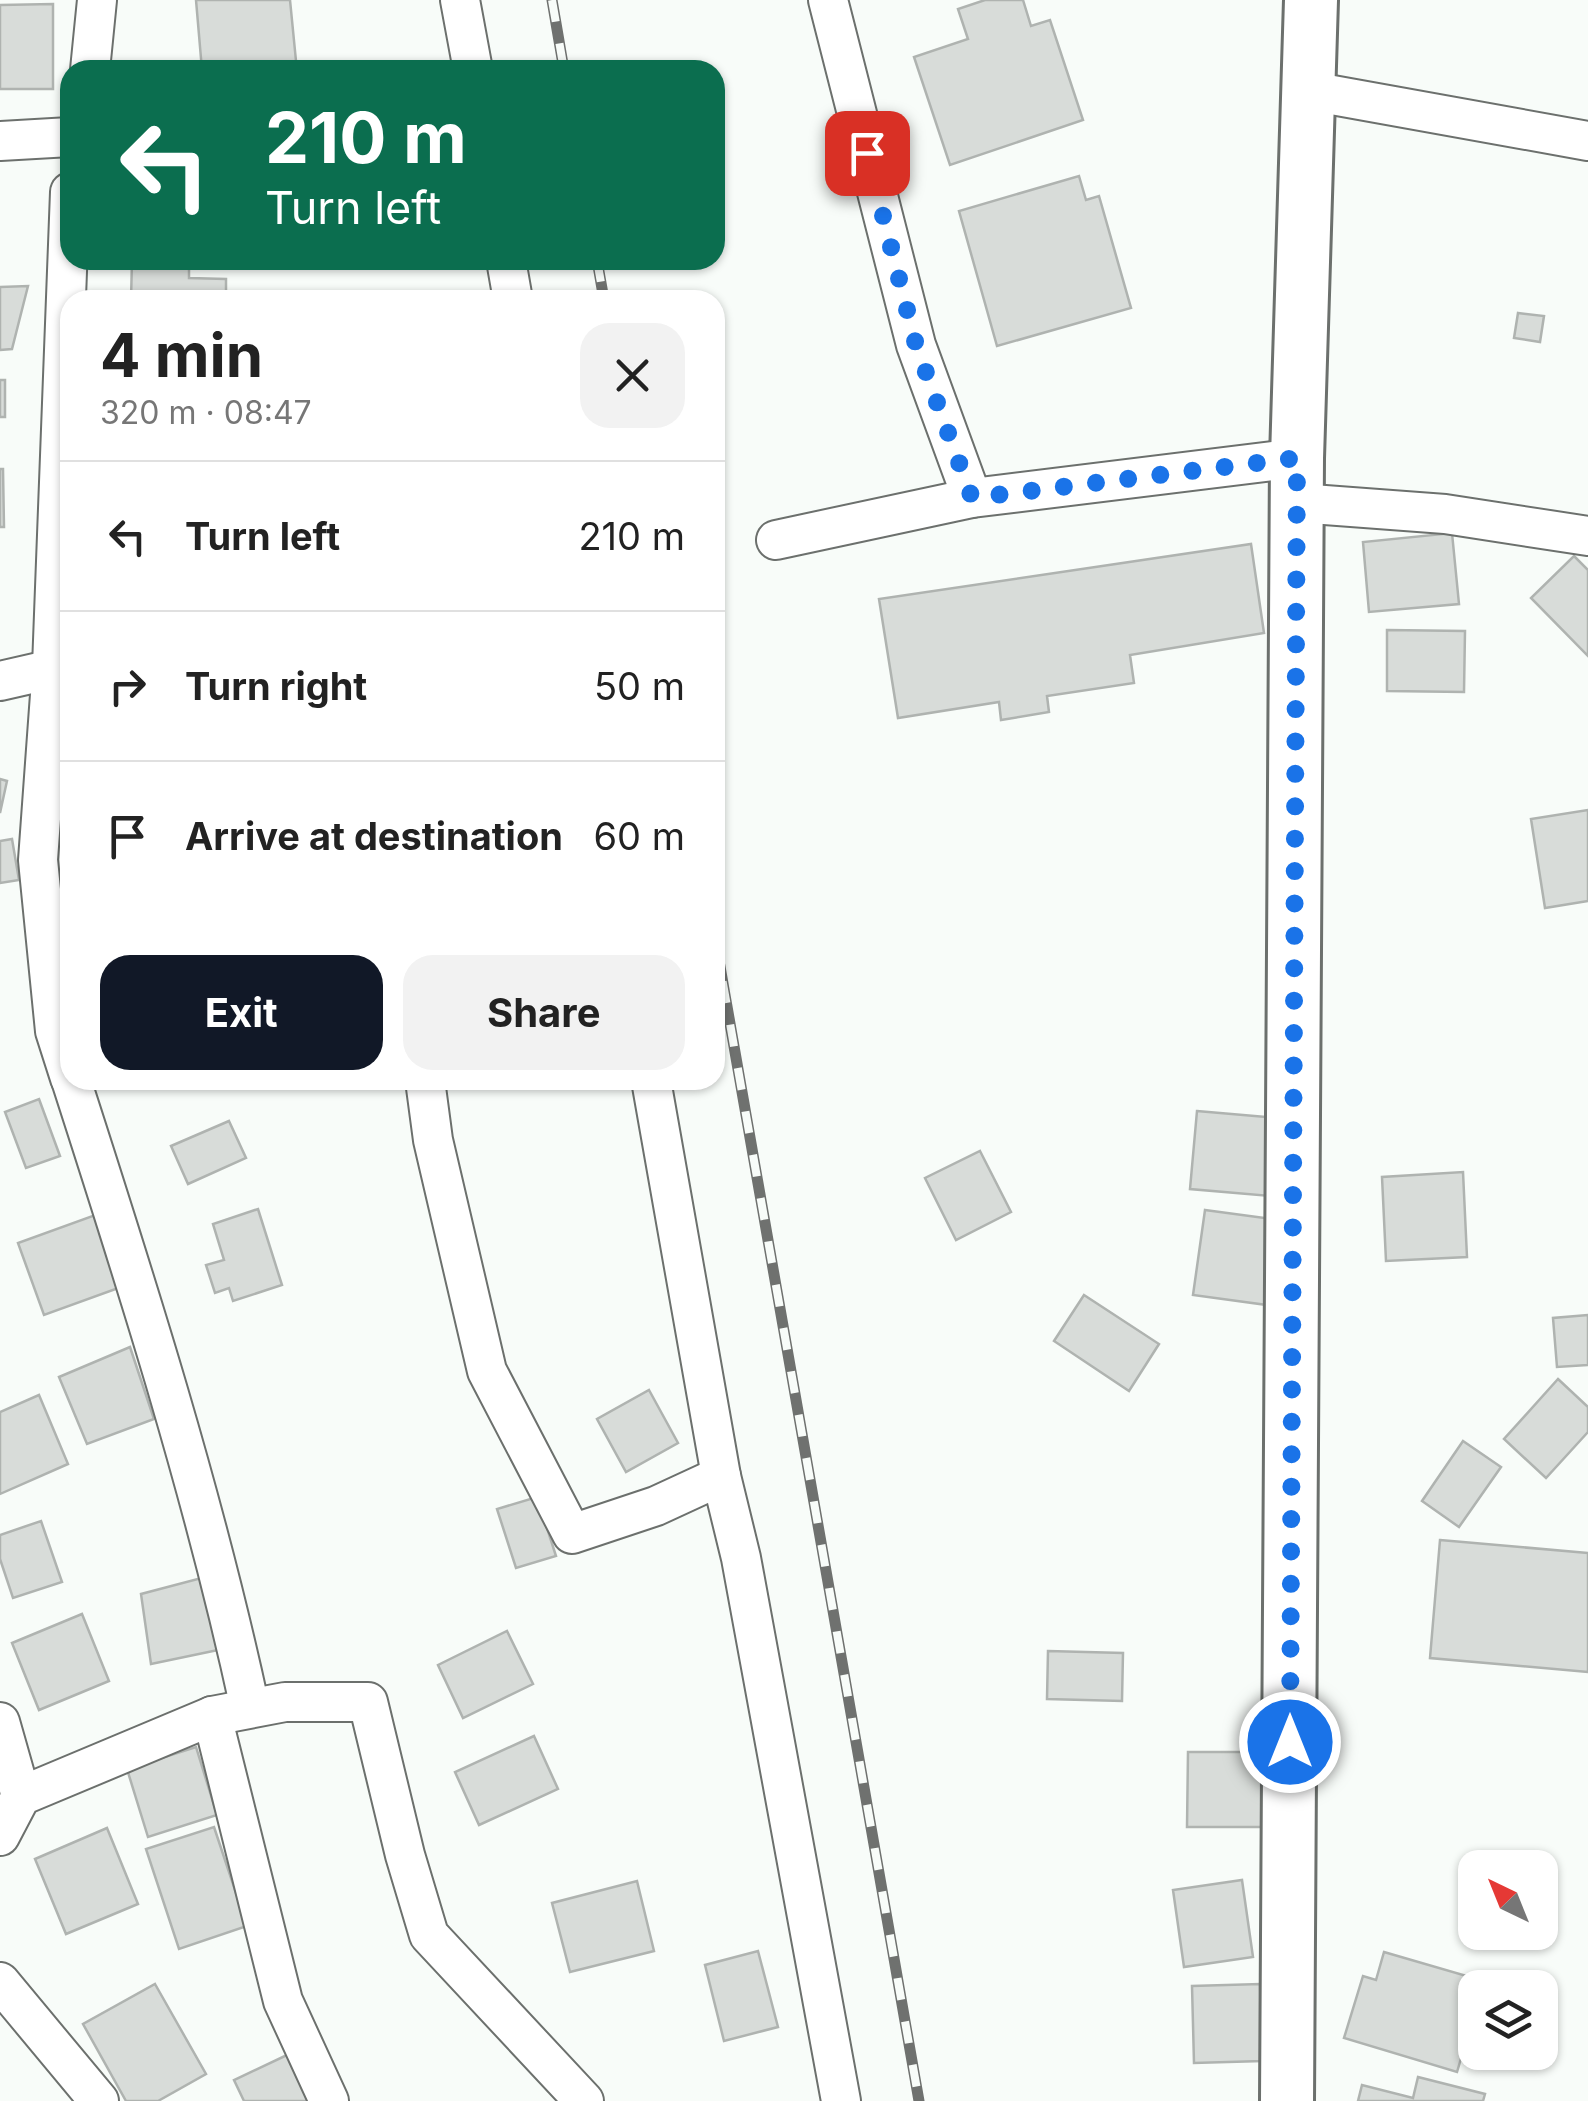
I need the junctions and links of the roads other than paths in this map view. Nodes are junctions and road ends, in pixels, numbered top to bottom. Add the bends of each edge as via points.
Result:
1 (98, 0) edge
2 (460, 0) edge
3 (828, 0) edge
4 (1310, 0) edge
5 (91, 60) edge
6 (471, 60) edge
7 (1310, 91) junction
8 (60, 138) edge
9 (0, 141) edge
10 (1588, 141) edge
11 (1297, 480) junction
12 (972, 498) junction
13 (1588, 536) edge
14 (776, 540) dead end
15 (60, 666) edge
16 (60, 674) edge
17 (0, 680) edge
18 (60, 1048) edge
19 (74, 1090) edge
20 (426, 1090) edge
21 (653, 1090) edge
22 (721, 1476) junction
23 (250, 1708) junction
24 (212, 1716) junction
25 (0, 1722) edge
26 (21, 1796) junction
27 (0, 1836) edge
28 (0, 1982) edge
29 (98, 2101) edge
30 (329, 2101) edge
31 (584, 2101) edge
32 (840, 2101) edge
33 (1287, 2101) edge

1 - 5 street
2 - 6 street
3 - 12 street via 916,345
4 - 7 street
7 - 10 street
7 - 11 street
8 - 9 street
11 - 12 street
11 - 13 street via 1446,514
11 - 33 street
12 - 14 street
15 - 17 street
16 - 18 street via 38,860
19 - 23 street via 220,1570
20 - 22 street via 487,1371 572,1534
21 - 22 street
22 - 32 street
23 - 24 street
23 - 31 street via 368,1702 429,1935
24 - 26 street
24 - 30 street via 282,2000
25 - 26 street
26 - 27 street
28 - 29 street

